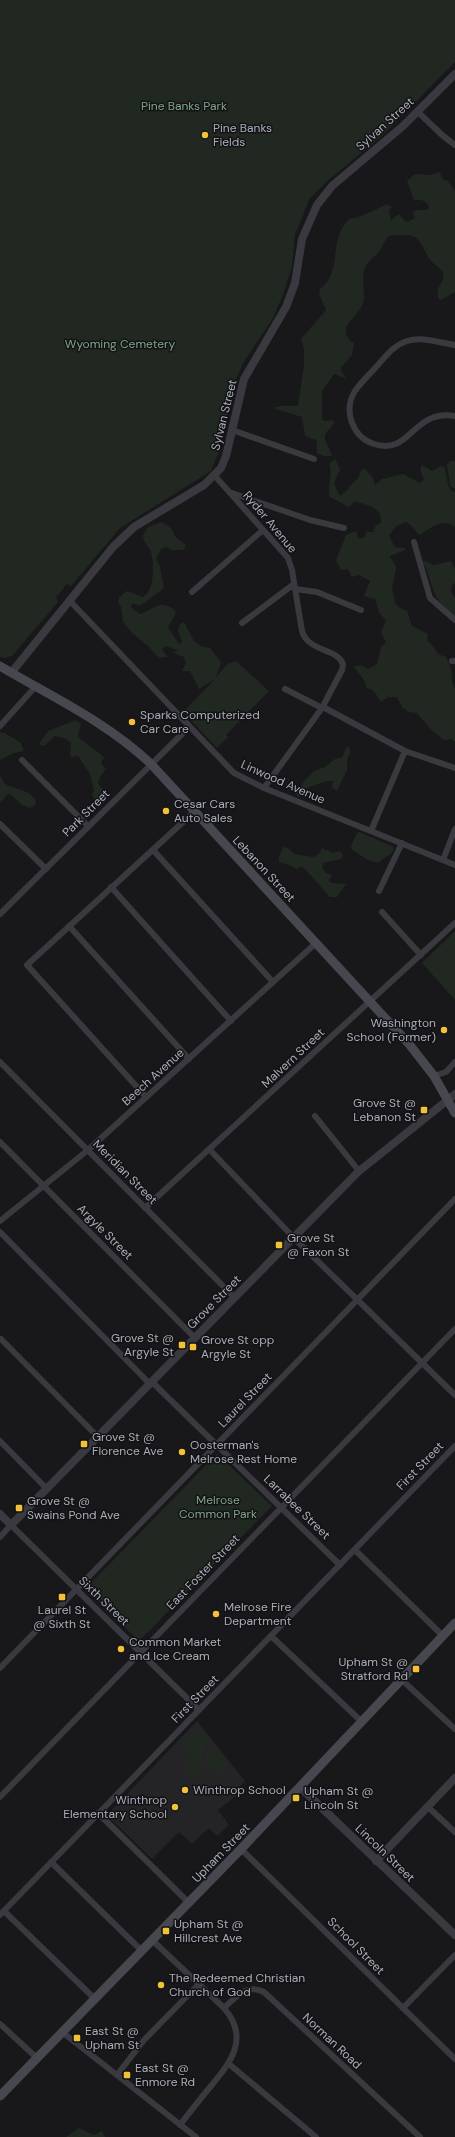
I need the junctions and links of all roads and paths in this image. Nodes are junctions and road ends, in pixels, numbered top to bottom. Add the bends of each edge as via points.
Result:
1 (455, 74) edge
2 (418, 112) junction
3 (455, 145) edge
4 (455, 345) edge
5 (455, 416) edge
6 (232, 430) junction
7 (314, 459) dead end
8 (215, 476) junction
9 (232, 493) junction
10 (344, 528) dead end
11 (263, 530) junction
12 (414, 542) dead end
13 (295, 586) junction
14 (192, 592) dead end
15 (69, 600) junction
16 (361, 610) dead end
17 (455, 620) edge
18 (242, 624) dead end
19 (0, 666) edge
20 (11, 673) junction
21 (36, 686) junction
22 (285, 689) dead end
23 (322, 708) junction
24 (0, 726) edge
25 (189, 727) junction
26 (405, 751) junction
27 (22, 760) dead end
28 (151, 764) junction
29 (455, 768) edge
30 (264, 788) junction
31 (194, 812) junction
32 (0, 824) edge
33 (88, 826) junction
34 (455, 829) edge
35 (371, 831) junction
36 (402, 843) junction
37 (153, 850) junction
38 (443, 860) junction
39 (455, 865) edge
40 (46, 869) junction
41 (112, 887) junction
42 (379, 891) dead end
43 (382, 912) dead end
44 (0, 913) edge
45 (455, 923) edge
46 (69, 926) junction
47 (316, 943) junction
48 (421, 955) junction
49 (273, 982) junction
50 (370, 1002) junction
51 (231, 1021) junction
52 (189, 1059) junction
53 (0, 1062) edge
54 (455, 1062) edge
55 (434, 1076) junction
56 (146, 1097) junction
57 (452, 1097) edge
58 (455, 1113) edge
59 (315, 1116) dead end
60 (0, 1142) edge
61 (88, 1150) junction
62 (210, 1150) junction
63 (359, 1171) junction
64 (44, 1186) junction
65 (455, 1199) edge
66 (145, 1208) junction
67 (0, 1221) edge
68 (0, 1232) edge
69 (294, 1238) junction
70 (235, 1298) junction
71 (358, 1300) junction
72 (455, 1329) edge
73 (195, 1338) junction
74 (1, 1339) dead end
75 (422, 1363) junction
76 (151, 1383) junction
77 (455, 1395) edge
78 (98, 1437) junction
79 (0, 1441) edge
80 (217, 1444) junction
81 (455, 1446) edge
82 (47, 1489) junction
83 (282, 1507) junction
84 (0, 1514) edge
85 (11, 1525) junction
86 (0, 1537) edge
87 (355, 1550) junction
88 (340, 1565) junction
89 (76, 1589) junction
90 (455, 1623) edge
91 (271, 1636) junction
92 (443, 1636) junction
93 (140, 1652) junction
94 (0, 1668) edge
95 (402, 1680) junction
96 (199, 1710) junction
97 (362, 1722) junction
98 (455, 1729) edge
99 (455, 1778) edge
100 (300, 1787) junction
101 (0, 1797) edge
102 (428, 1807) junction
103 (98, 1813) junction
104 (455, 1832) edge
105 (241, 1849) junction
106 (376, 1861) junction
107 (51, 1862) junction
108 (189, 1903) junction
109 (2, 1913) edge
110 (455, 1935) edge
111 (152, 1940) junction
112 (142, 1951) junction
113 (455, 1955) edge
114 (199, 1984) junction
115 (95, 1999) junction
116 (224, 2008) junction
117 (403, 2008) junction
118 (0, 2024) edge
119 (62, 2032) junction
120 (37, 2058) junction
121 (455, 2059) edge
122 (229, 2064) junction
123 (117, 2076) junction
124 (0, 2096) edge
125 (180, 2125) junction
126 (196, 2137) edge
127 (316, 2137) edge
128 (420, 2137) edge

1 - 2 street, Sylvan Street
2 - 3 street
2 - 6 street, Sylvan Street via 336,182 314,209 302,239 298,270 290,296 276,327 248,370
4 - 5 street via 416,339 399,344 357,388 351,399 349,412 352,424 359,435 370,442 382,445 391,445 403,440 432,417
6 - 7 street
6 - 8 street, Sylvan Street via 224,460
8 - 9 street, Ryder Avenue
8 - 15 street, Sylvan Street via 128,531
9 - 10 street via 310,520
9 - 11 street, Ryder Avenue
11 - 13 street, Ryder Avenue via 288,558
11 - 14 street
12 - 17 street via 430,598
13 - 16 street
13 - 18 street
13 - 23 street, Ryder Avenue via 305,639 343,663 342,670
15 - 20 street, Sylvan Street
15 - 25 street, Linwood Avenue
19 - 20 main road, Lebanon Street
20 - 21 main road, Lebanon Street
21 - 24 street
21 - 28 main road, Lebanon Street via 105,726
22 - 23 street
23 - 26 street
23 - 30 street
25 - 28 street, Park Street
25 - 30 street, Linwood Avenue via 230,770
26 - 29 street
26 - 35 street
27 - 33 street
28 - 31 main road, Lebanon Street
28 - 33 street, Park Street
30 - 35 street, Linwood Avenue
31 - 37 street
31 - 47 main road, Lebanon Street
32 - 40 street
33 - 40 street, Park Street
34 - 38 street
35 - 36 street, Linwood Avenue
36 - 38 street, Linwood Avenue
36 - 42 street
37 - 41 street
37 - 49 street
38 - 39 street, Linwood Avenue
40 - 44 street, Park Street
41 - 46 street
41 - 51 street
43 - 48 street
45 - 48 street, Malvern Street
46 - 52 street
46 - 56 street via 27,965
47 - 49 street, Beech Avenue
47 - 50 main road, Lebanon Street
48 - 50 street, Malvern Street
49 - 51 street, Beech Avenue
50 - 55 main road, Lebanon Street via 413,1048
50 - 62 street, Malvern Street
51 - 52 street, Beech Avenue
52 - 56 street, Beech Avenue
53 - 61 street, Meridian Street
54 - 55 street via 446,1072
55 - 57 main road, Lebanon Street
56 - 61 street, Beech Avenue
57 - 58 main road, Lebanon Street
57 - 63 street, Grove Street
59 - 63 street
60 - 64 street, Argyle Street
61 - 64 street, Beech Avenue
61 - 66 street, Meridian Street
62 - 66 street, Malvern Street
62 - 69 street
63 - 69 street, Grove Street
64 - 67 street, Beech Avenue
64 - 73 street, Argyle Street
65 - 71 street, Laurel Street
66 - 70 street, Meridian Street
68 - 76 street, Larrabee Street
69 - 70 street, Grove Street
69 - 71 street
70 - 73 street, Grove Street
71 - 75 street
71 - 80 street, Laurel Street
72 - 75 street, East Foster Street
73 - 76 street, Grove Street
74 - 78 street
75 - 77 street
75 - 83 street, East Foster Street
76 - 78 street, Grove Street
76 - 80 street, Larrabee Street
78 - 82 street, Grove Street
79 - 82 street
80 - 83 street, Larrabee Street
80 - 89 street, Laurel Street
81 - 87 street, First Street
82 - 85 street, Grove Street
83 - 88 street, Larrabee Street
83 - 93 street, East Foster Street
84 - 85 street
85 - 86 street, Grove Street
85 - 89 street, Sixth Street
87 - 88 street, First Street
87 - 92 street
88 - 91 street, First Street
89 - 93 street, Sixth Street
89 - 94 street, Laurel Street
90 - 92 main road, Upham Street
91 - 96 street, First Street
91 - 97 street
92 - 95 main road, Upham Street
93 - 96 street, Sixth Street
93 - 101 street, East Foster Street
95 - 97 main road, Upham Street
95 - 98 street
96 - 103 street, First Street
97 - 100 main road, Upham Street
99 - 102 street
100 - 105 main road, Upham Street
100 - 106 street, Lincoln Street
102 - 104 street
102 - 106 street
103 - 107 street, First Street
103 - 108 street
105 - 108 main road, Upham Street
105 - 117 street, School Street
106 - 110 street, Lincoln Street
107 - 109 street, First Street
107 - 112 street
108 - 111 main road, Upham Street
109 - 115 street
111 - 112 main road, Upham Street
111 - 114 street
112 - 115 main road, Upham Street
113 - 117 street
114 - 116 street
114 - 123 street via 144,2040
115 - 119 main road, Upham Street
116 - 122 street via 232,2020 236,2033 236,2047
116 - 128 street, Norman Road via 246,1990 264,1992
117 - 121 street, School Street
118 - 120 street
119 - 120 main road, Upham Street
119 - 123 street
120 - 124 main road, Upham Street
122 - 125 street
122 - 127 street
123 - 125 street
125 - 126 street

